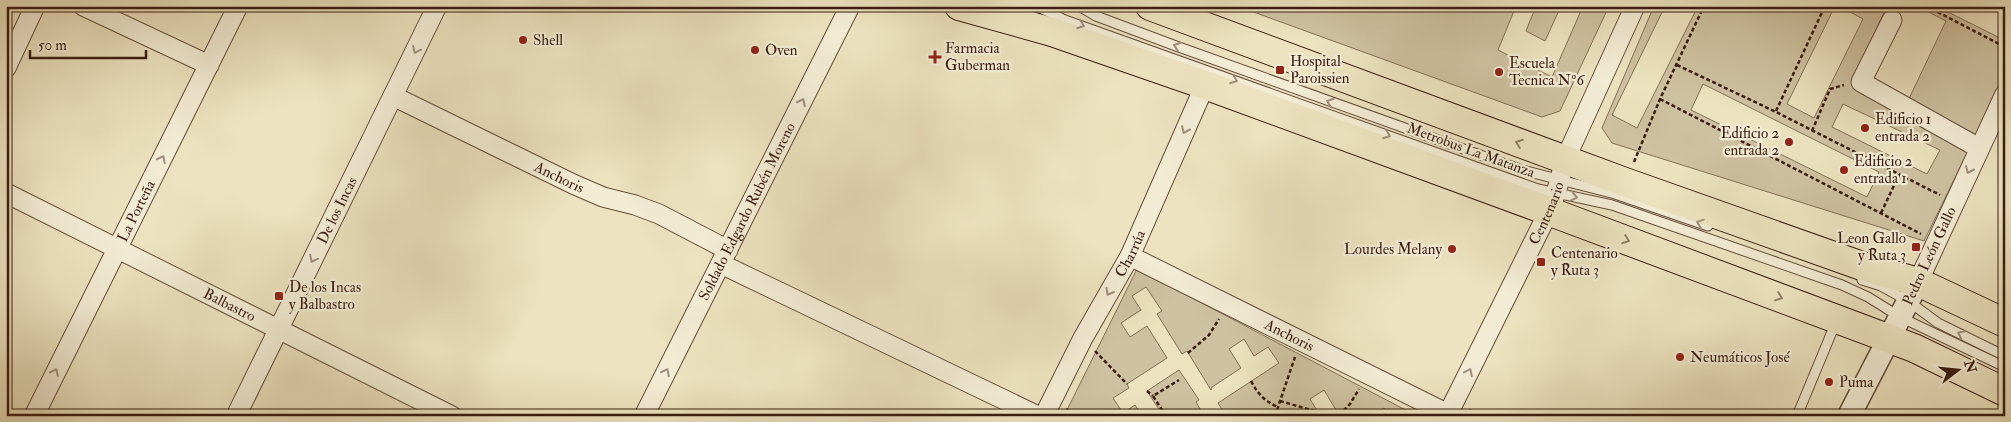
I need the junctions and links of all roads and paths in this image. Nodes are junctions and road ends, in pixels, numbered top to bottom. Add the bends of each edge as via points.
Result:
1 (35, 6) edge
2 (83, 6) edge
3 (238, 6) edge
4 (437, 6) edge
5 (850, 6) edge
6 (1036, 6) edge
7 (1079, 6) edge
8 (1150, 6) edge
9 (1635, 6) edge
10 (1704, 6) edge
11 (1825, 6) edge
12 (1860, 6) edge
13 (1866, 6) edge
14 (1926, 6) edge
15 (977, 9) edge
16 (1892, 20) dead end
17 (2005, 47) edge
18 (209, 65) junction
19 (1677, 65) junction
20 (6, 68) edge
21 (1205, 85) junction
22 (2005, 94) edge
23 (393, 96) junction
24 (1660, 99) junction
25 (1776, 112) junction
26 (1979, 148) junction
27 (1899, 174) junction
28 (1625, 182) junction
29 (1557, 186) junction
30 (6, 193) edge
31 (1954, 202) junction
32 (1881, 213) junction
33 (1716, 229) dead end
34 (1937, 242) junction
35 (116, 249) junction
36 (1130, 256) junction
37 (724, 257) junction
38 (1854, 277) dead end
39 (1227, 305) junction
40 (1904, 310) junction
41 (1837, 319) junction
42 (2005, 323) edge
43 (279, 329) junction
44 (1083, 338) junction
45 (1300, 341) junction
46 (1188, 354) dead end
47 (2005, 356) edge
48 (2005, 367) edge
49 (1366, 374) junction
50 (1179, 380) dead end
51 (1251, 381) dead end
52 (1126, 384) dead end
53 (1147, 391) dead end
54 (2005, 392) edge
55 (1153, 396) junction
56 (1280, 401) junction
57 (1278, 407) junction
58 (1318, 412) dead end
59 (1339, 415) edge
60 (1448, 415) edge
61 (34, 416) edge
62 (236, 416) edge
63 (452, 416) edge
64 (644, 416) edge
65 (1038, 416) edge
66 (1044, 416) edge
67 (1166, 416) edge
68 (1275, 416) edge
69 (1797, 416) edge
70 (1849, 416) edge

1 - 20 street
2 - 18 street
3 - 18 street, La Porteña
4 -> 23 street, De los Incas
37 -> 5 street, Soldado Edgardo Rubén Moreno
6 -> 29 lane, Metrobus La Matanza via 1074,23 1528,186
29 -> 7 lane, Metrobus La Matanza via 1522,170 1096,16
29 -> 8 highway
9 - 29 street, Centenario
10 - 19 path
11 - 25 path
12 - 13 path
14 - 17 path
15 - 21 highway
16 - 26 street via 1861,82
35 -> 18 street, La Porteña
19 - 24 path
19 - 25 path
21 - 29 highway
21 -> 36 street, Charrúa
22 - 26 street, Pedro León Gallo
23 - 37 street, Anchoris via 602,197 659,214
23 -> 43 street, De los Incas
24 - 28 path
24 - 32 path
25 - 27 path
26 -> 31 street, Pedro León Gallo
27 - 31 path
27 - 32 path
28 - 29 highway
28 - 40 highway via 1862,266
33 -> 29 lane, Metrobus La Matanza via 1615,194
29 -> 40 lane, Metrobus La Matanza via 1842,285
29 -> 41 highway
60 -> 29 street, Centenario
30 - 35 street, Balbastro
31 - 34 street, Pedro León Gallo
32 - 34 path
34 - 40 street, Pedro León Gallo
35 - 43 street, Balbastro
61 -> 35 street, La Porteña
36 - 39 street, Anchoris
36 -> 44 street, Charrúa
64 -> 37 street, Soldado Edgardo Rubén Moreno
37 - 65 street, Anchoris
38 - 40 lane, Metrobus La Matanza via 1881,286
39 - 45 street, Anchoris
39 - 46 path via 1215,327
40 - 41 highway
40 - 42 highway
47 -> 40 lane, Metrobus La Matanza
40 - 48 lane, Metrobus La Matanza
40 - 54 highway via 1914,348
40 - 70 street, Pedro León Gallo
41 - 69 lane
43 - 62 street, De los Incas
43 - 63 street, Balbastro
44 - 52 path
44 - 66 street, Charrúa
45 - 49 street, Anchoris
45 - 56 path
49 - 59 path via 1356,395
49 - 60 street, Anchoris
50 - 55 path
51 - 57 path via 1264,400
53 - 55 path
55 - 67 path
56 - 57 path
56 - 58 path
57 - 68 path

